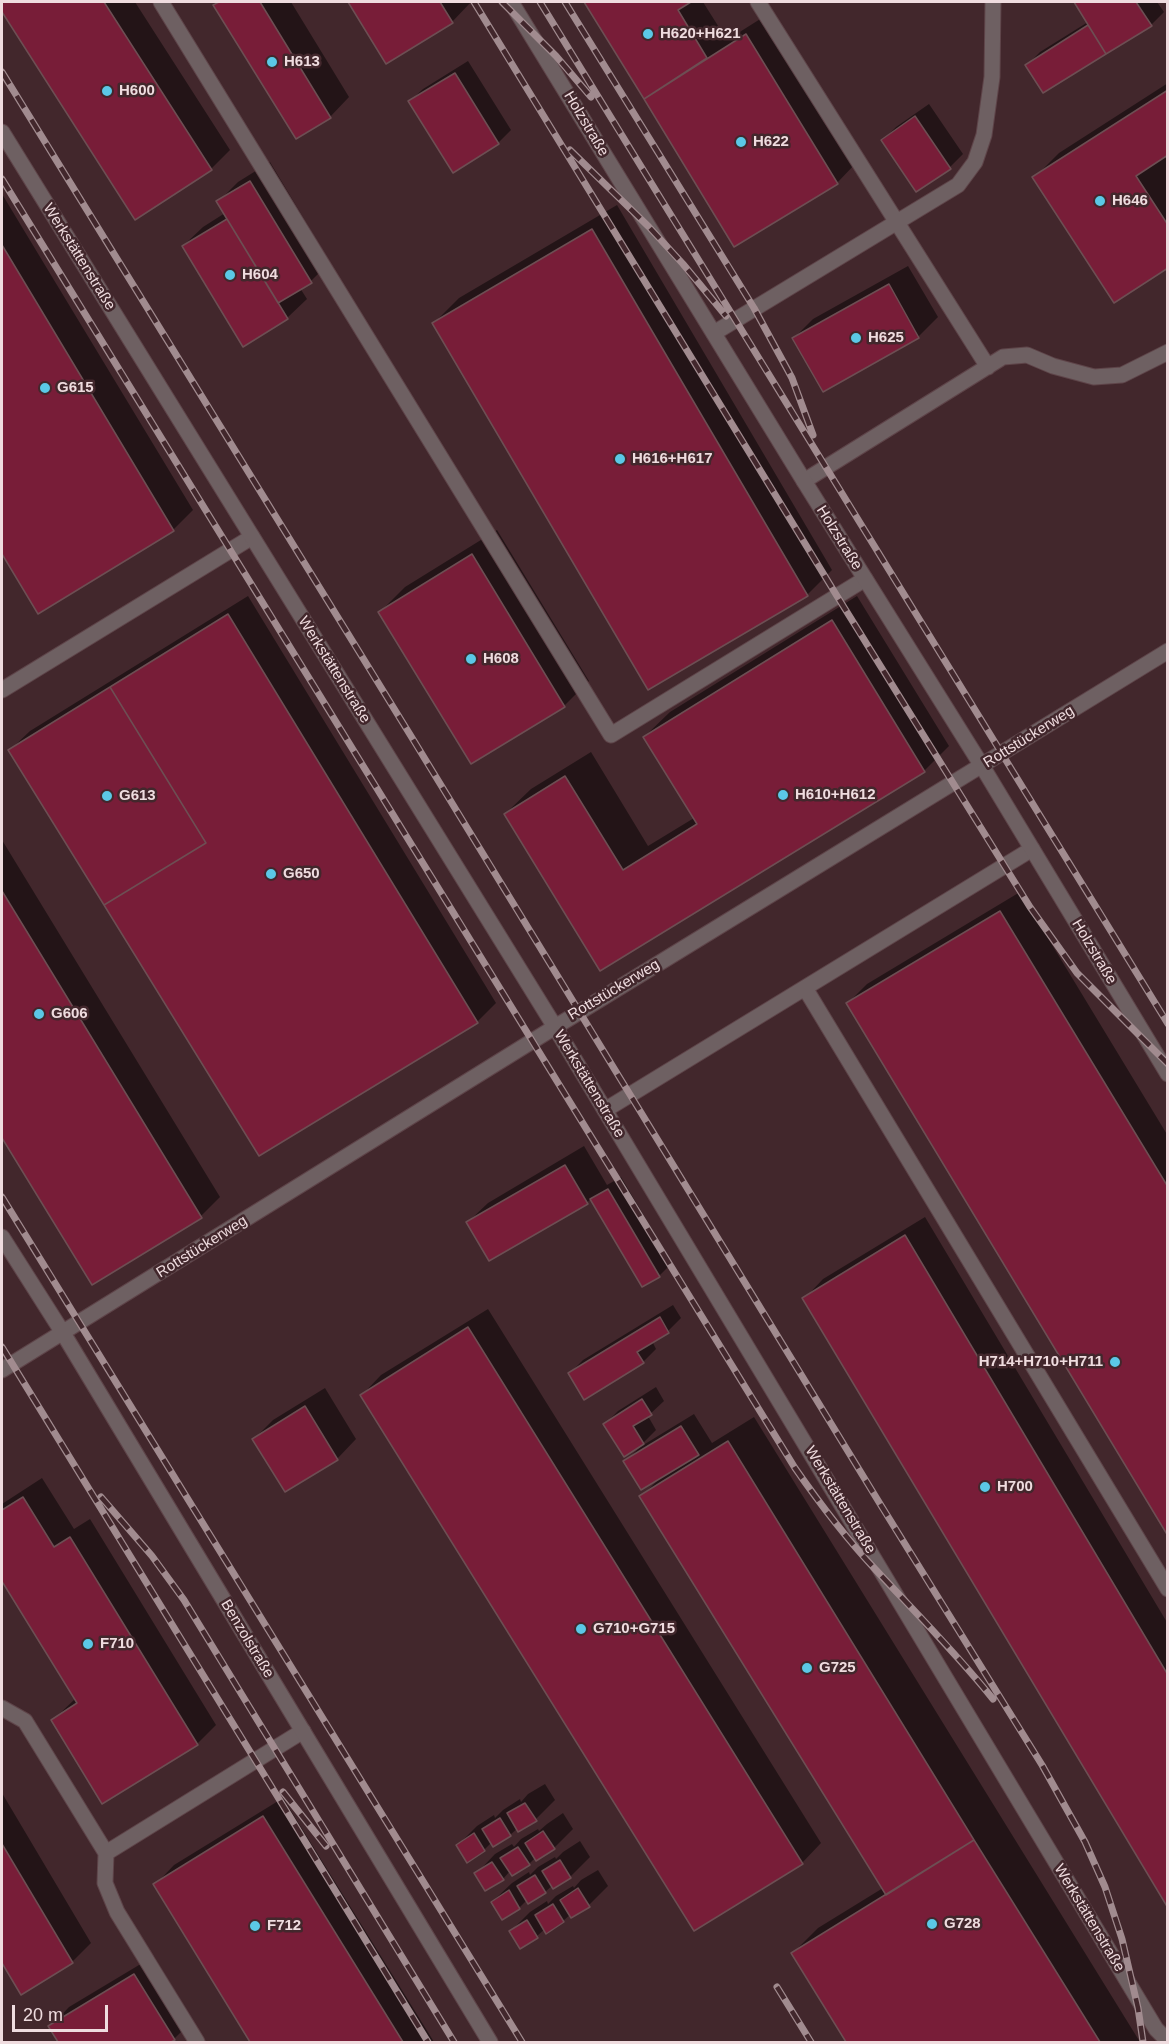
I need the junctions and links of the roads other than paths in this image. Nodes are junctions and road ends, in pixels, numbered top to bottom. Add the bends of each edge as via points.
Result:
1 (161, 2) edge
2 (511, 2) edge
3 (758, 2) edge
4 (993, 2) edge
5 (2, 132) edge
6 (897, 221) junction
7 (714, 333) junction
8 (1167, 352) edge
9 (988, 367) junction
10 (804, 481) junction
11 (252, 537) junction
12 (865, 579) junction
13 (1167, 651) edge
14 (2, 690) edge
15 (982, 765) junction
16 (1032, 849) junction
17 (806, 988) junction
18 (555, 1027) junction
19 (1167, 1074) edge
20 (605, 1110) junction
21 (2, 1237) edge
22 (63, 1333) junction
23 (2, 1370) edge
24 (1167, 1589) edge
25 (2, 1708) edge
26 (303, 1731) junction
27 (106, 1853) junction
28 (1167, 2041) edge
29 (197, 2043) edge
30 (490, 2043) edge

1 - 12 street via 611,735
2 - 7 street, Holzstraße
3 - 6 street
4 - 6 street via 992,77 984,135 975,162 958,185
5 - 11 street, Werkstättenstraße
6 - 7 street
6 - 9 street
7 - 10 street, Holzstraße
8 - 9 street via 1122,375 1094,378 1028,355 1003,357
9 - 10 street
10 - 12 street, Holzstraße
11 - 14 street
11 - 18 street, Werkstättenstraße
12 - 15 street, Holzstraße
13 - 15 street, Rottstückerweg
15 - 16 street, Holzstraße
15 - 18 street, Rottstückerweg
16 - 17 street
16 - 19 street, Holzstraße
17 - 20 street
17 - 24 street
18 - 20 street, Werkstättenstraße
18 - 22 street, Rottstückerweg
20 - 28 street, Werkstättenstraße via 1150,2020
21 - 22 street, Benzolstraße
22 - 23 street, Rottstückerweg
22 - 26 street, Benzolstraße
25 - 27 street via 25,1721
26 - 27 street
26 - 30 street, Benzolstraße
27 - 29 street via 105,1883 117,1912

